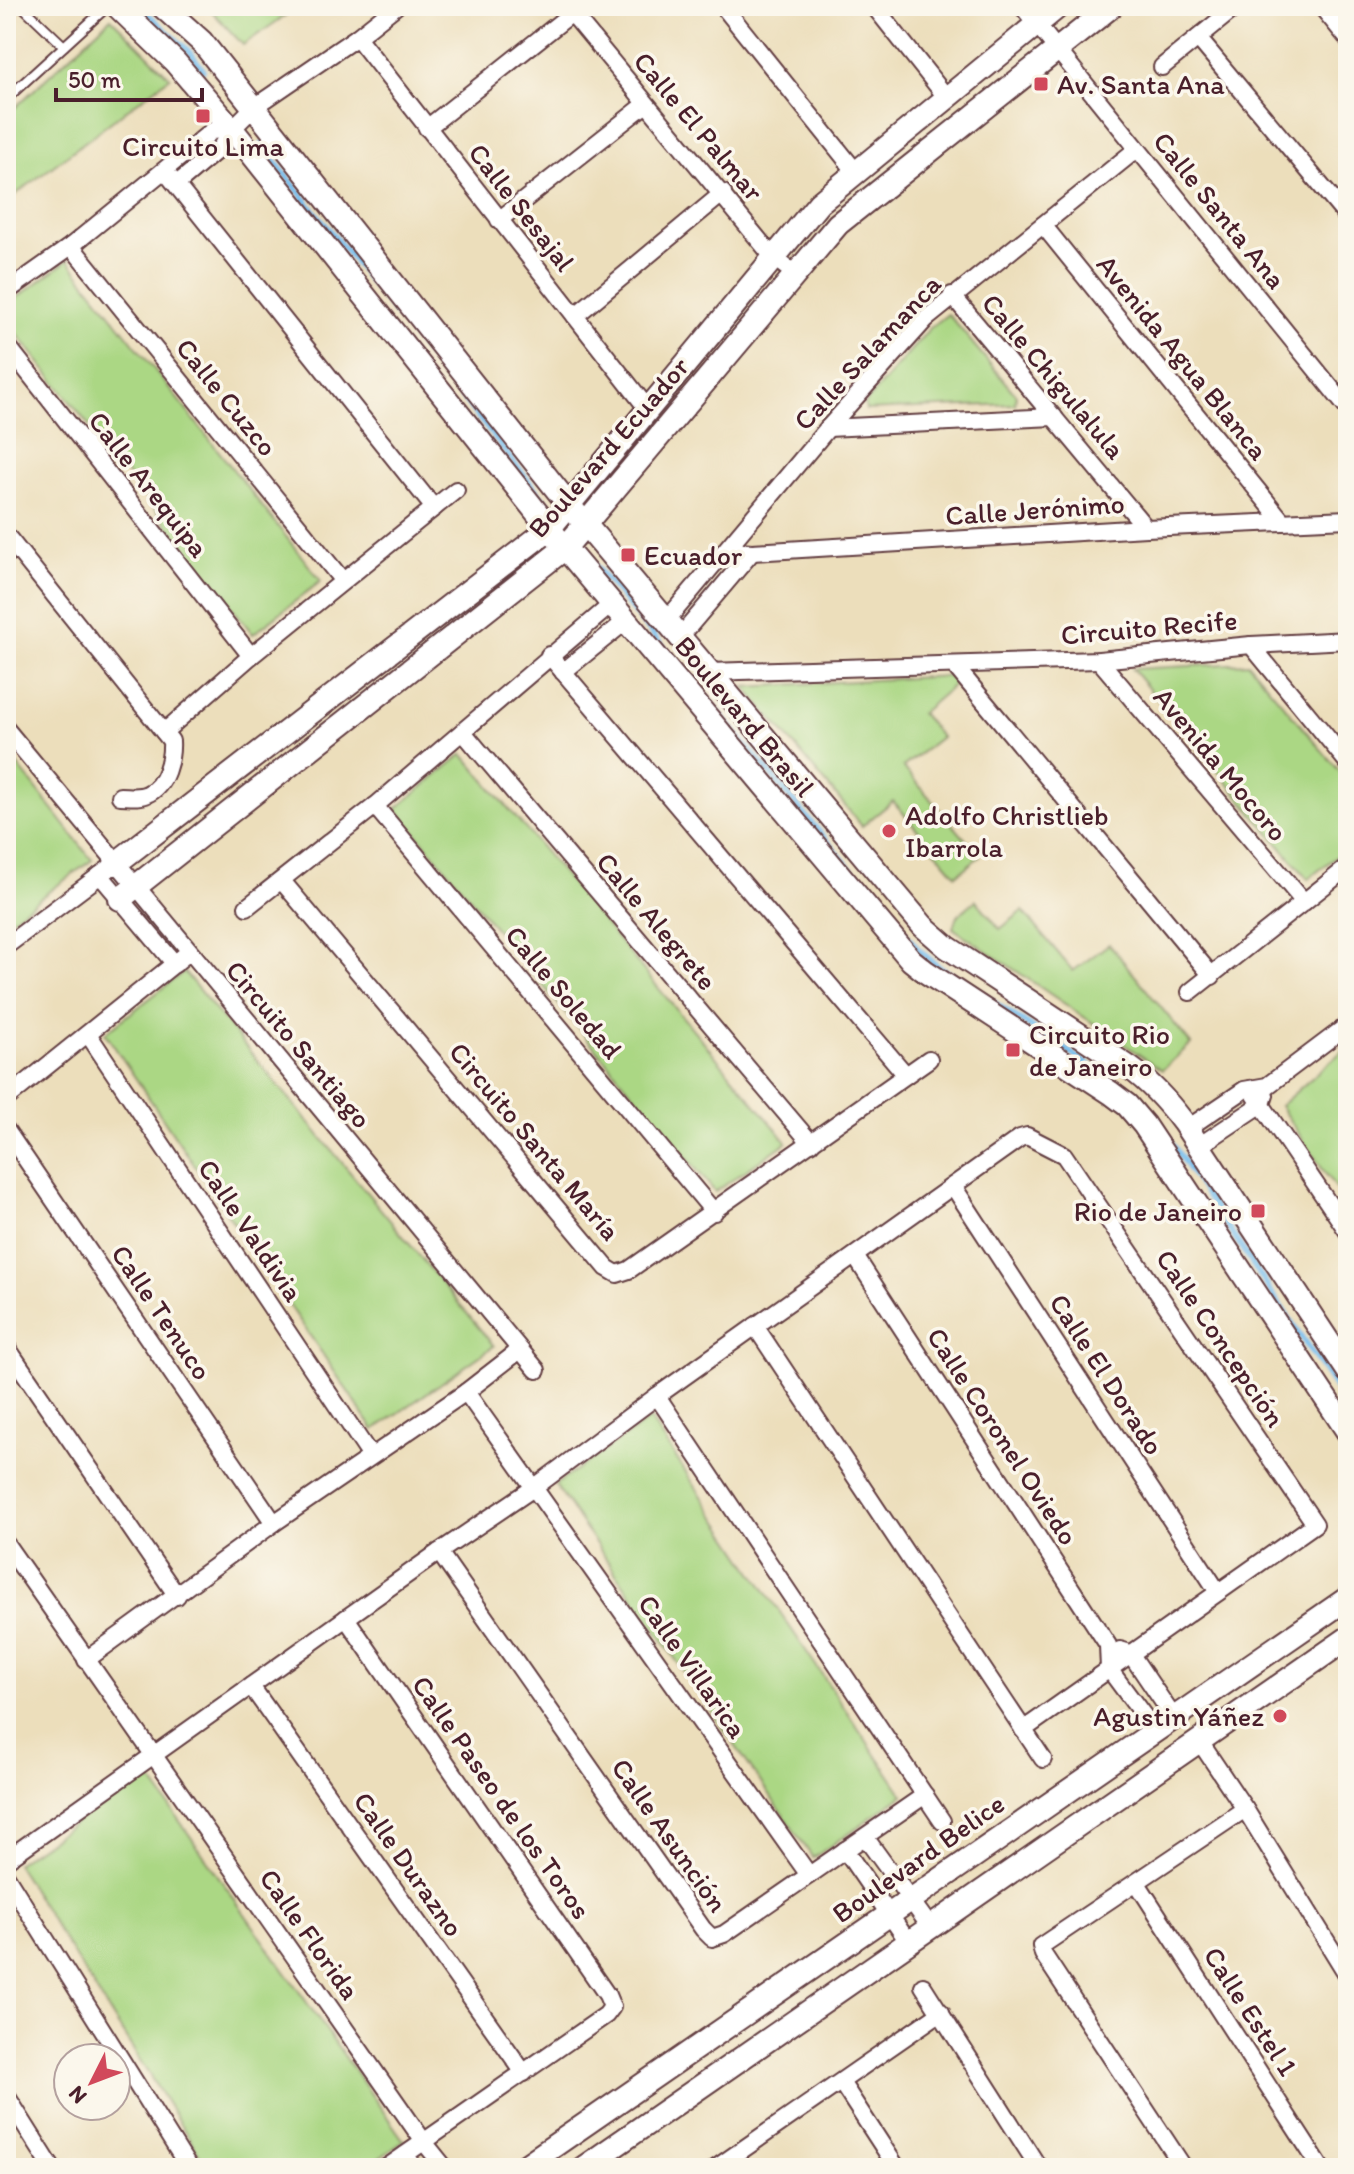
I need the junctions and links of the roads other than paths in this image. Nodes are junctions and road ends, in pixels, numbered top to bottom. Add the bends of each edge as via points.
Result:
1 (22, 6) edge
2 (108, 6) edge
3 (117, 6) edge
4 (162, 6) edge
5 (396, 6) edge
6 (723, 6) edge
7 (874, 6) edge
8 (1022, 6) edge
9 (1059, 6) edge
10 (1112, 6) edge
11 (1237, 6) edge
12 (1321, 6) edge
13 (569, 10) edge
14 (1037, 24) junction
15 (357, 37) junction
16 (1198, 38) junction
17 (1348, 39) edge
18 (64, 46) junction
19 (1058, 50) junction
20 (1162, 67) dead end
21 (947, 98) junction
22 (6, 99) edge
23 (646, 104) junction
24 (253, 108) junction
25 (427, 128) junction
26 (232, 129) junction
27 (1137, 149) junction
28 (165, 171) junction
29 (856, 172) junction
30 (177, 184) junction
31 (723, 193) junction
32 (1348, 218) edge
33 (499, 220) junction
34 (1043, 225) junction
35 (71, 246) junction
36 (773, 257) junction
37 (795, 274) junction
38 (6, 292) edge
39 (952, 295) junction
40 (575, 316) junction
41 (6, 344) edge
42 (647, 408) junction
43 (1348, 409) edge
44 (1054, 417) junction
45 (828, 428) junction
46 (456, 490) dead end
47 (569, 505) junction
48 (434, 508) junction
49 (1348, 519) edge
50 (1283, 522) junction
51 (585, 524) junction
52 (1146, 528) junction
53 (549, 529) junction
54 (6, 535) edge
55 (565, 548) junction
56 (726, 550) junction
57 (752, 552) junction
58 (343, 581) junction
59 (619, 613) junction
60 (673, 629) junction
61 (1348, 640) edge
62 (1251, 645) junction
63 (549, 655) junction
64 (251, 656) junction
65 (1099, 660) junction
66 (954, 665) junction
67 (563, 672) junction
68 (709, 672) junction
69 (6, 729) edge
70 (164, 732) junction
71 (463, 732) junction
72 (1348, 763) edge
73 (120, 796) dead end
74 (375, 806) junction
75 (1348, 867) edge
76 (108, 870) junction
77 (282, 881) junction
78 (127, 893) junction
79 (1304, 902) junction
80 (247, 907) dead end
81 (6, 946) edge
82 (189, 952) junction
83 (175, 964) junction
84 (1212, 976) junction
85 (1190, 992) dead end
86 (1348, 1025) edge
87 (88, 1034) junction
88 (929, 1059) dead end
89 (906, 1075) junction
90 (1259, 1088) junction
91 (6, 1099) edge
92 (1262, 1104) junction
93 (6, 1130) edge
94 (1194, 1137) junction
95 (811, 1143) junction
96 (953, 1186) junction
97 (714, 1212) junction
98 (1348, 1232) edge
99 (855, 1256) junction
100 (755, 1326) junction
101 (6, 1346) edge
102 (520, 1350) junction
103 (537, 1370) dead end
104 (1348, 1371) edge
105 (466, 1392) junction
106 (657, 1396) junction
107 (1348, 1432) edge
108 (370, 1455) junction
109 (535, 1487) junction
110 (274, 1523) junction
111 (6, 1544) edge
112 (439, 1552) junction
113 (1218, 1592) junction
114 (177, 1596) junction
115 (1348, 1598) edge
116 (346, 1618) junction
117 (1348, 1638) edge
118 (1108, 1645) junction
119 (1130, 1653) junction
120 (86, 1660) junction
121 (1109, 1669) junction
122 (251, 1686) junction
123 (1174, 1718) junction
124 (1023, 1730) junction
125 (1155, 1731) junction
126 (1200, 1742) junction
127 (153, 1756) junction
128 (1043, 1759) dead end
129 (925, 1795) junction
130 (1245, 1809) junction
131 (942, 1821) dead end
132 (865, 1837) junction
133 (845, 1850) junction
134 (6, 1860) edge
135 (809, 1875) junction
136 (6, 1876) edge
137 (1137, 1883) junction
138 (909, 1901) junction
139 (890, 1914) junction
140 (931, 1928) junction
141 (909, 1943) junction
142 (1348, 1976) edge
143 (923, 1986) dead end
144 (941, 2012) junction
145 (524, 2073) junction
146 (841, 2082) junction
147 (6, 2095) edge
148 (424, 2142) junction
149 (410, 2161) edge
150 (52, 2168) edge
151 (189, 2168) edge
152 (386, 2168) edge
153 (445, 2168) edge
154 (522, 2168) edge
155 (583, 2168) edge
156 (716, 2168) edge
157 (897, 2168) edge
158 (1039, 2168) edge
159 (1184, 2168) edge
160 (1321, 2168) edge

1 - 18 lane
2 - 18 lane
3 - 26 street, Boulevard Brasil via 175,62
4 - 24 street, Boulevard Brasil via 202,42
5 - 15 street
6 - 29 street
7 - 21 street
8 - 14 street, Calle Santa Ana
9 - 14 street, Boulevard Ecuador
10 - 19 street, Boulevard Ecuador
11 - 16 street
12 - 17 street
13 - 23 street, Calle El Palmar
13 - 25 street
14 - 19 street, Calle Santa Ana
14 - 21 street, Boulevard Ecuador
15 - 24 street
15 - 25 street, Calle Sesajal
16 - 20 street
16 - 32 street
18 - 22 lane
19 - 27 street, Calle Santa Ana
19 - 37 street, Boulevard Ecuador via 838,224
21 - 29 street, Boulevard Ecuador
23 - 31 street, Calle El Palmar
23 - 33 street
24 - 26 street
24 - 47 street, Boulevard Brasil
25 - 33 street, Calle Sesajal
26 - 28 street via 212,131
26 - 30 street via 221,147
26 - 53 street, Boulevard Brasil
27 - 34 street, Calle Salamanca
27 - 43 street, Calle Santa Ana
28 - 30 street
28 - 35 street
29 - 36 street, Boulevard Ecuador via 819,203
30 - 48 street
31 - 36 street, Calle El Palmar
31 - 40 street
33 - 40 street, Calle Sesajal
34 - 39 street, Calle Salamanca
34 - 50 street, Avenida Agua Blanca
35 - 38 street
35 - 58 street, Calle Cuzco
36 - 37 street, Calle El Palmar
36 - 42 street, Boulevard Ecuador
37 - 51 street, Boulevard Ecuador
39 - 44 street, Calle Chigulalula
39 - 45 street, Calle Salamanca
40 - 42 street, Calle Sesajal
41 - 64 street, Calle Arequipa
42 - 47 street, Boulevard Ecuador
44 - 45 street
44 - 52 street, Calle Chigulalula
45 - 56 street, Calle Salamanca
46 - 48 street
47 - 51 street, Boulevard Brasil
47 - 53 street, Boulevard Ecuador
48 - 58 street
49 - 50 street, Calle Jerónimo
50 - 52 street, Calle Jerónimo
51 - 55 street, Boulevard Ecuador
51 - 60 street, Boulevard Brasil
52 - 57 street, Calle Jerónimo
53 - 55 street, Boulevard Brasil
53 - 76 street, Boulevard Ecuador
54 - 70 street
55 - 59 street, Boulevard Brasil
55 - 78 street, Boulevard Ecuador
56 - 57 street, Calle Jerónimo
56 - 60 street, Calle Salamanca
57 - 60 street
58 - 64 street
59 - 63 street
59 - 67 street
59 - 107 street, Boulevard Brasil via 911,960 1127,1105
60 - 68 street, Boulevard Brasil
61 - 62 street, Circuito Recife
62 - 65 street, Circuito Recife
62 - 72 street
63 - 67 street
63 - 71 street
64 - 70 street
65 - 66 street, Circuito Recife
65 - 79 street, Avenida Mocoro
66 - 68 street, Circuito Recife
66 - 84 street
67 - 89 street
68 - 94 street, Boulevard Brasil via 936,939 1150,1082
69 - 76 street
70 - 73 street via 172,756 158,786 146,795
71 - 74 street
71 - 95 street, Calle Alegrete
74 - 77 street
74 - 97 street, Calle Soledad
75 - 79 street
76 - 78 street
76 - 81 street
77 - 80 street
77 - 97 street, Circuito Santa María via 607,1268 617,1274 629,1270
78 - 82 street
78 - 83 street
79 - 84 street
82 - 83 street, Circuito Santiago
82 - 102 street, Circuito Santiago
83 - 87 street, Circuito Santiago
84 - 85 street
86 - 90 street
87 - 91 street, Circuito Santiago
87 - 108 street, Calle Valdivia
88 - 89 street, Circuito Santa María
89 - 95 street, Circuito Santa María
90 - 92 street
90 - 94 street via 1244,1090
92 - 94 street
92 - 98 street
93 - 110 street, Calle Tenuco
94 - 104 street, Boulevard Brasil
95 - 97 street, Circuito Santa María
96 - 99 street, Calle Concepción
96 - 113 street, Calle El Dorado
96 - 113 street, Calle Concepción via 1027,1136 1064,1155 1315,1524
99 - 100 street, Calle Concepción
99 - 118 street, Calle Coronel Oviedo
100 - 106 street, Calle Concepción
100 - 124 street
101 - 114 street
102 - 103 street, Circuito Santiago
102 - 105 street
105 - 108 street
105 - 109 street, Calle Villarica
106 - 109 street, Calle Concepción
106 - 129 street
108 - 110 street
109 - 112 street, Calle Concepción
109 - 135 street, Calle Villarica
110 - 114 street
111 - 120 street
112 - 116 street
112 - 135 street, Calle Asunción via 712,1938
113 - 119 street, Calle Concepción
114 - 120 street
115 - 123 street, Boulevard Belice
116 - 122 street
116 - 145 street, Calle Paseo de los Toros via 612,2007
117 - 126 street
118 - 119 street
118 - 121 street
119 - 121 street, Calle Concepción
119 - 123 street
120 - 127 street
121 - 124 street, Calle Concepción
121 - 125 street
122 - 127 street
122 - 145 street, Calle Durazno
123 - 125 street, Boulevard Belice
124 - 128 street
125 - 138 street, Boulevard Belice
126 - 130 street
126 - 140 street
127 - 134 street
127 - 148 street, Calle Florida
129 - 131 street
129 - 132 street, Calle Asunción
130 - 137 street
130 - 142 street
132 - 133 street, Calle Asunción
132 - 138 street
133 - 135 street, Calle Asunción
133 - 139 street
136 - 151 street
137 - 159 street via 1041,1946
137 - 160 street, Calle Estel 1
138 - 139 street, Boulevard Belice
138 - 140 street
139 - 141 street
139 - 154 street, Boulevard Belice
140 - 141 street
141 - 155 street
143 - 144 street
144 - 146 street
144 - 158 street
145 - 148 street
146 - 156 street
146 - 157 street
147 - 150 street
148 - 149 street
148 - 153 street, Calle Florida
149 - 152 street

